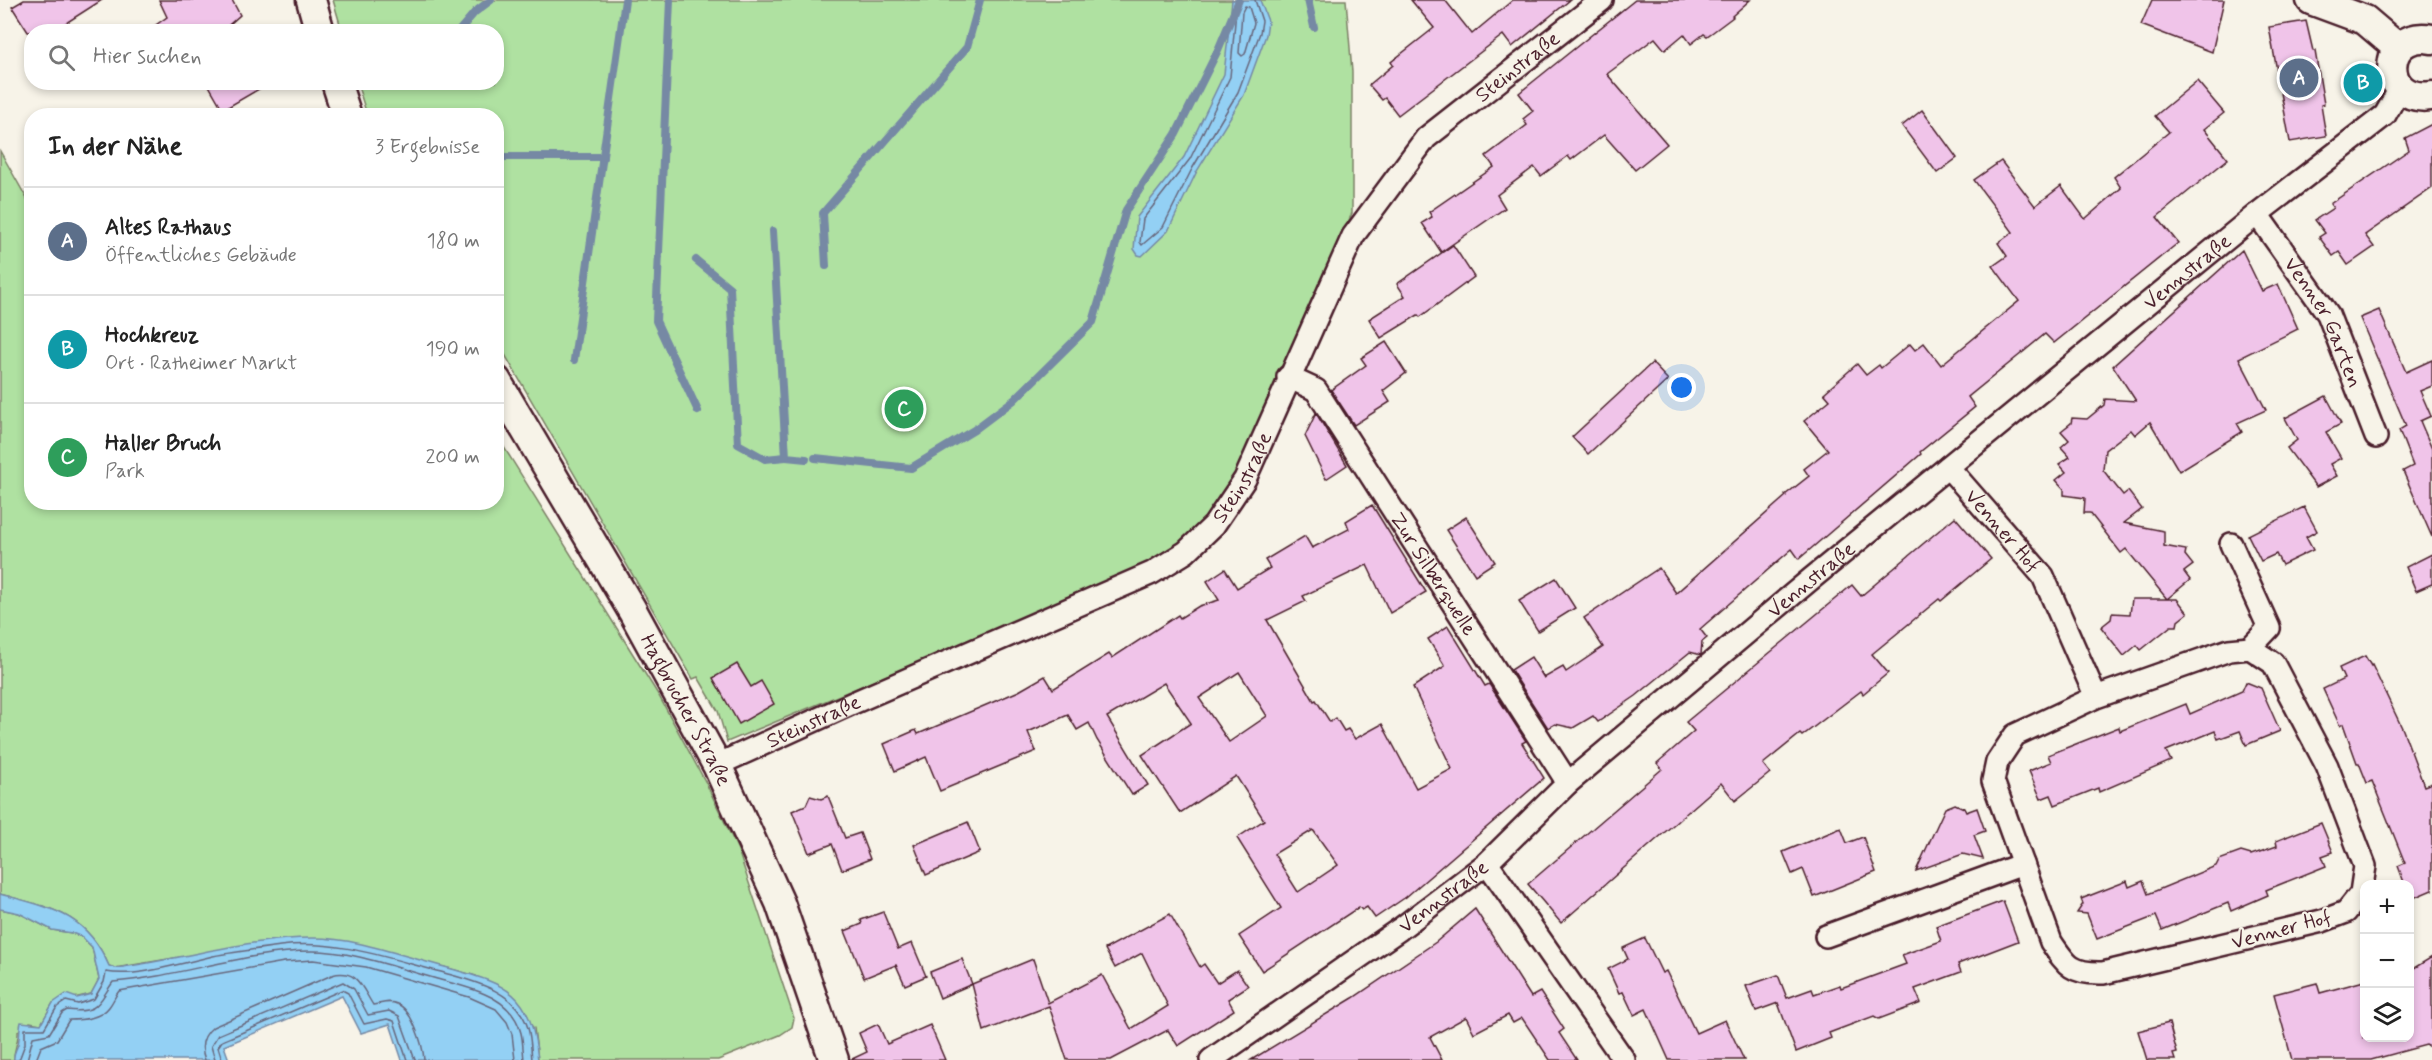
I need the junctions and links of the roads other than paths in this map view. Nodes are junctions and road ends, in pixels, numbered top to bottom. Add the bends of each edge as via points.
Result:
1 (311, 0) edge
2 (1602, 0) edge
3 (2311, 0) edge
4 (318, 24) edge
5 (2432, 39) edge
6 (2398, 48) junction
7 (2400, 88) junction
8 (339, 90) edge
9 (2432, 96) edge
10 (344, 108) edge
11 (2257, 214) junction
12 (1288, 377) junction
13 (504, 394) edge
14 (2376, 437) dead end
15 (1948, 467) junction
16 (2231, 544) dead end
17 (2250, 648) junction
18 (2096, 697) junction
19 (717, 765) junction
20 (1568, 783) junction
21 (1487, 863) junction
22 (2023, 864) junction
23 (1826, 936) dead end
24 (834, 1060) edge
25 (1211, 1060) edge
26 (1624, 1060) edge

1 - 4 main road
2 - 12 street, Steinstraße via 1426,138 1353,236
3 - 6 main road via 2365,20
5 - 6 main road via 2414,38
6 - 7 main road via 2392,64
7 - 9 main road via 2409,94
7 - 11 street, Vennstraße via 2385,115
8 - 10 main road
11 - 14 street, Venner Garten via 2328,314
11 - 15 street, Vennstraße
12 - 19 street, Steinstraße via 1245,479 1214,525 1186,552 1152,573
12 - 20 street, Zur Silberquelle via 1316,390
13 - 19 main road, Hagbrucher Straße via 632,610
15 - 18 street, Venner Hof via 2043,576
15 - 20 street, Vennstraße
16 - 17 street via 2269,628
17 - 18 street, Venner Hof via 2229,650
17 - 22 street, Venner Hof via 2273,663 2327,766 2364,866 2361,893 2346,912 2114,970 2084,973 2067,965 2051,942
18 - 22 street, Venner Hof via 2014,735 1997,762 1994,781
19 - 24 main road, Hagbrucher Straße via 780,903
20 - 21 street, Vennstraße
21 - 25 street, Vennstraße via 1400,929
21 - 26 street
22 - 23 street

